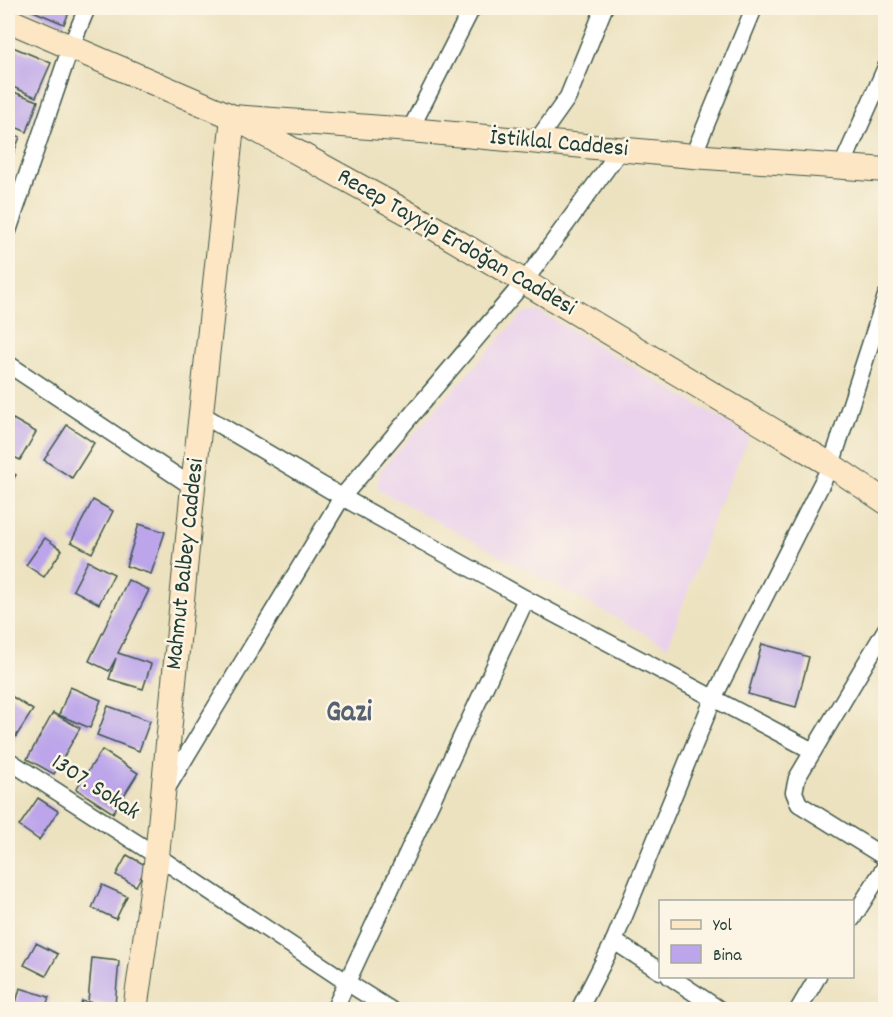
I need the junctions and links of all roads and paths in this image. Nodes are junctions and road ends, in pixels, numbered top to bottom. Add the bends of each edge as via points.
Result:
1 (87, 8) edge
2 (472, 8) edge
3 (604, 8) edge
4 (754, 8) edge
5 (8, 20) edge
6 (71, 46) junction
7 (885, 67) edge
8 (233, 117) junction
9 (410, 130) junction
10 (536, 142) junction
11 (621, 149) junction
12 (693, 156) junction
13 (842, 166) junction
14 (885, 170) edge
15 (8, 231) edge
16 (524, 282) junction
17 (885, 296) edge
18 (8, 364) edge
19 (201, 414) junction
20 (831, 465) junction
21 (193, 487) junction
22 (342, 497) junction
23 (885, 502) edge
24 (526, 599) junction
25 (885, 629) edge
26 (713, 699) junction
27 (813, 751) junction
28 (8, 760) edge
29 (163, 794) junction
30 (157, 856) junction
31 (885, 858) edge
32 (885, 865) edge
33 (854, 916) edge
34 (614, 941) junction
35 (659, 970) edge
36 (672, 978) edge
37 (817, 978) edge
38 (348, 983) junction
39 (135, 1010) edge
40 (334, 1010) edge
41 (391, 1010) edge
42 (579, 1010) edge
43 (720, 1010) edge
44 (798, 1010) edge

1 - 6 street
2 - 9 street
3 - 10 street via 568,97
4 - 12 street
5 - 6 street, Recep Tayyip Erdoğan Caddesi
6 - 8 street, Recep Tayyip Erdoğan Caddesi
6 - 15 street
7 - 13 street
8 - 9 street, İstiklal Caddesi
8 - 16 street, Recep Tayyip Erdoğan Caddesi
8 - 19 street, Mahmut Balbey Caddesi
9 - 10 street, İstiklal Caddesi
10 - 11 street, İstiklal Caddesi
11 - 12 street, İstiklal Caddesi
11 - 16 street
12 - 13 street, İstiklal Caddesi
13 - 14 street, İstiklal Caddesi
16 - 20 street, Recep Tayyip Erdoğan Caddesi
16 - 22 street
17 - 20 street
18 - 21 street
19 - 21 street, Mahmut Balbey Caddesi
19 - 22 street
20 - 23 street, Recep Tayyip Erdoğan Caddesi
20 - 26 street
21 - 29 street, Mahmut Balbey Caddesi
22 - 24 street
22 - 29 street
24 - 26 street
24 - 38 street
25 - 27 street
26 - 27 street
26 - 34 street
27 - 31 street via 794,785 795,799
28 - 30 street, 1307. Sokak
29 - 30 street, Mahmut Balbey Caddesi
30 - 38 street, 1307. Sokak
30 - 39 street, Mahmut Balbey Caddesi
32 - 33 street
34 - 35 street
34 - 42 street
36 - 43 street
37 - 44 street
38 - 40 street
38 - 41 street, 1307. Sokak

